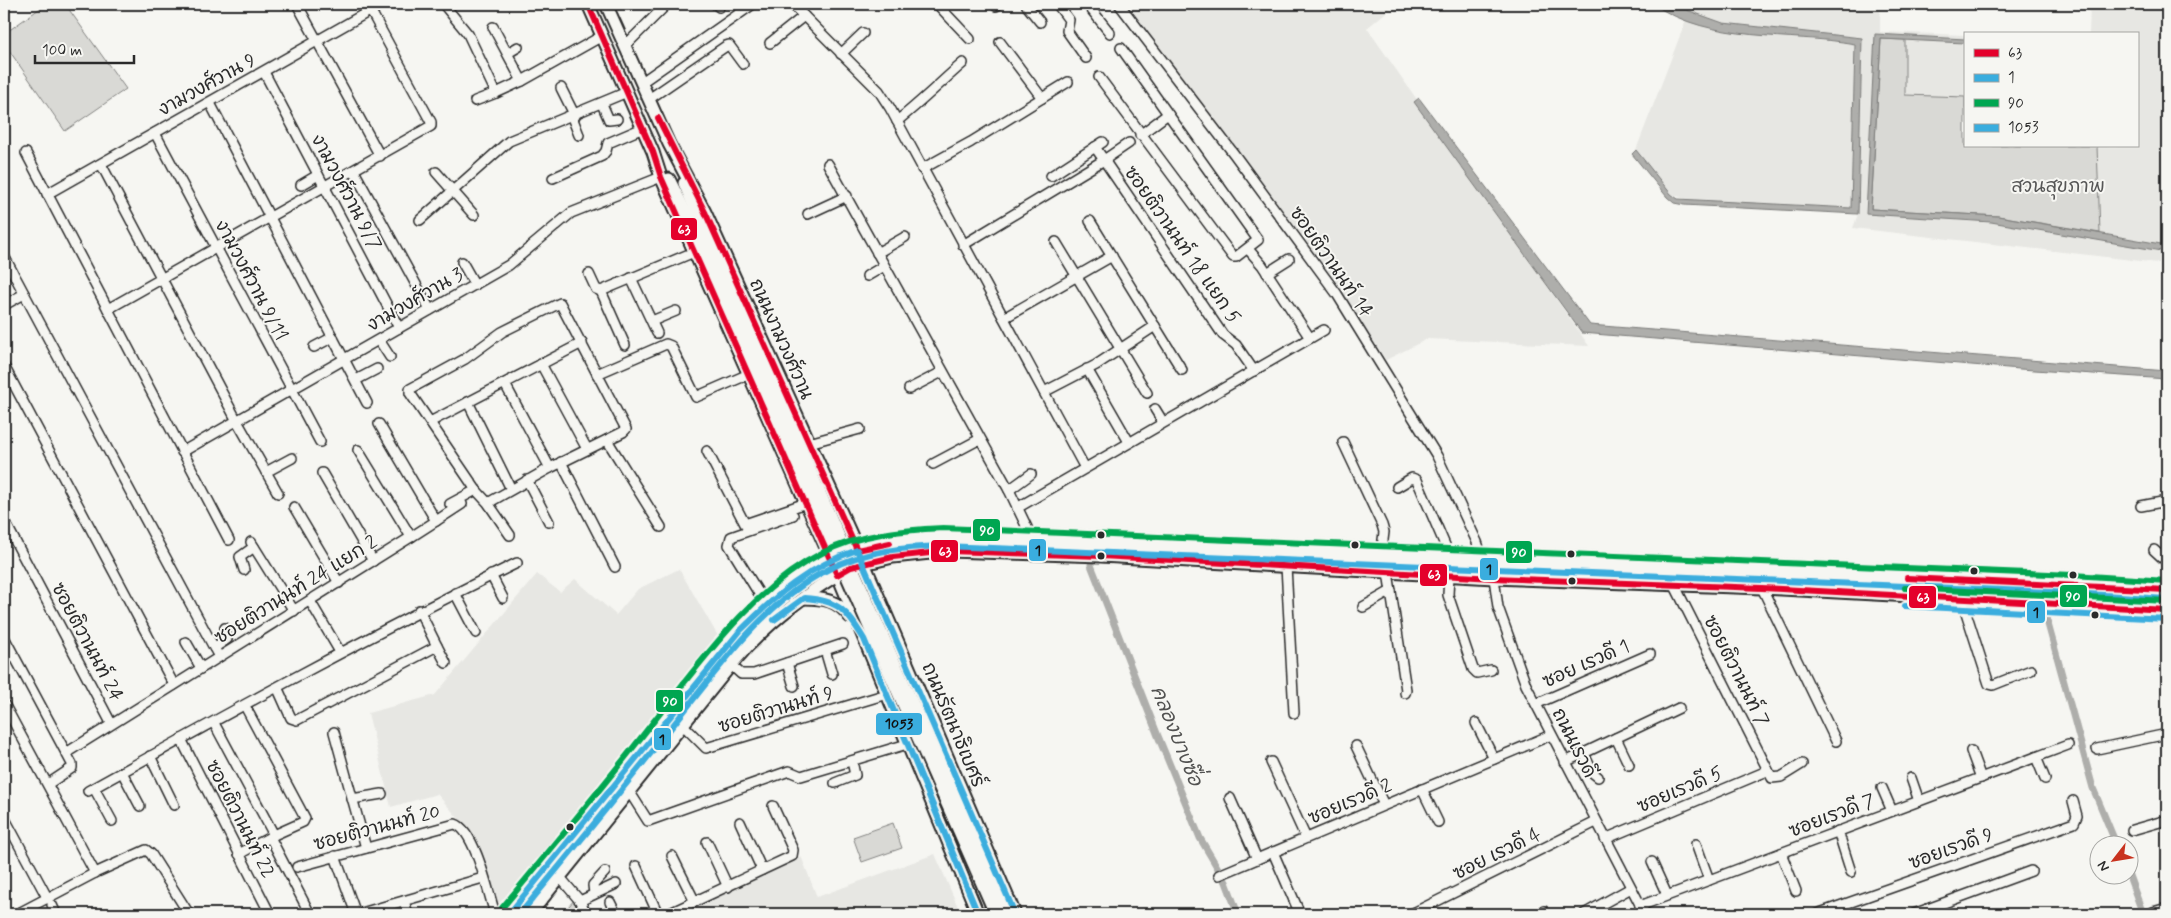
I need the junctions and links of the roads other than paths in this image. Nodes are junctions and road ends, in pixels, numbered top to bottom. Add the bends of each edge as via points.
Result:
1 (297, 4) edge
2 (382, 4) edge
3 (588, 4) edge
4 (606, 4) edge
5 (667, 4) edge
6 (754, 4) edge
7 (792, 4) edge
8 (1028, 4) edge
9 (1057, 4) edge
10 (1087, 4) edge
11 (1119, 4) edge
12 (444, 5) dead end
13 (943, 5) edge
14 (369, 7) edge
15 (804, 16) junction
16 (1040, 22) dead end
17 (493, 27) dead end
18 (863, 33) dead end
19 (1110, 33) dead end
20 (602, 36) junction
21 (970, 39) dead end
22 (317, 41) junction
23 (1000, 42) dead end
24 (770, 43) dead end
25 (625, 46) junction
26 (518, 47) dead end
27 (1121, 48) dead end
28 (508, 53) junction
29 (841, 54) junction
30 (1086, 58) dead end
31 (963, 63) dead end
32 (743, 64) dead end
33 (264, 72) junction
34 (1099, 77) dead end
35 (522, 82) junction
36 (642, 82) junction
37 (1068, 82) dead end
38 (561, 88) dead end
39 (627, 92) junction
40 (496, 93) junction
41 (1042, 98) junction
42 (649, 99) junction
43 (475, 101) dead end
44 (210, 104) junction
45 (602, 104) junction
46 (1168, 114) junction
47 (573, 116) junction
48 (617, 119) dead end
49 (897, 121) junction
50 (642, 128) junction
51 (155, 133) junction
52 (579, 135) dead end
53 (1140, 135) junction
54 (1129, 142) dead end
55 (669, 144) junction
56 (653, 152) junction
57 (26, 153) dead end
58 (380, 156) junction
59 (1104, 160) junction
60 (101, 164) junction
61 (828, 164) dead end
62 (922, 169) junction
63 (354, 171) junction
64 (436, 172) dead end
65 (318, 175) junction
66 (1051, 176) dead end
67 (661, 177) junction
68 (553, 178) dead end
69 (302, 185) dead end
70 (325, 188) junction
71 (453, 191) junction
72 (47, 194) junction
73 (846, 196) junction
74 (808, 214) dead end
75 (474, 215) dead end
76 (270, 218) junction
77 (420, 220) dead end
78 (1090, 221) dead end
79 (699, 229) junction
80 (905, 237) dead end
81 (1056, 242) dead end
82 (963, 245) junction
83 (215, 248) junction
84 (1248, 248) junction
85 (694, 252) junction
86 (877, 253) junction
87 (4, 256) edge
88 (1112, 256) junction
89 (1289, 259) dead end
90 (462, 262) dead end
91 (884, 266) junction
92 (1267, 273) junction
93 (589, 274) dead end
94 (867, 276) dead end
95 (1077, 276) junction
96 (632, 278) junction
97 (162, 279) junction
98 (475, 285) junction
99 (601, 291) junction
100 (24, 294) junction
101 (6, 304) dead end
102 (108, 310) junction
103 (430, 310) junction
104 (676, 311) dead end
105 (1004, 318) junction
106 (652, 321) junction
107 (1155, 326) junction
108 (399, 328) junction
109 (1324, 330) dead end
110 (657, 333) dead end
111 (333, 337) junction
112 (1310, 338) junction
113 (379, 340) junction
114 (582, 343) junction
115 (625, 345) dead end
116 (314, 347) dead end
117 (1120, 349) junction
118 (390, 357) dead end
119 (345, 359) junction
120 (541, 364) junction
121 (4, 366) edge
122 (377, 369) dead end
123 (1087, 369) junction
124 (1182, 370) dead end
125 (1254, 370) junction
126 (942, 372) junction
127 (598, 374) junction
128 (749, 374) junction
129 (356, 380) junction
130 (505, 384) junction
131 (292, 390) junction
132 (909, 390) dead end
133 (1044, 392) junction
134 (1147, 393) dead end
135 (468, 402) junction
136 (368, 403) dead end
137 (1154, 409) dead end
138 (237, 421) junction
139 (430, 422) junction
140 (1163, 422) junction
141 (378, 424) dead end
142 (860, 428) dead end
143 (980, 438) junction
144 (607, 440) junction
145 (320, 442) dead end
146 (1129, 442) junction
147 (1344, 442) dead end
148 (809, 443) junction
149 (587, 449) junction
150 (358, 450) dead end
151 (708, 451) dead end
152 (182, 452) junction
153 (292, 458) dead end
154 (561, 462) junction
155 (933, 464) dead end
156 (550, 468) junction
157 (1085, 468) junction
158 (266, 472) junction
159 (322, 473) dead end
160 (1031, 474) dead end
161 (527, 480) junction
162 (827, 484) junction
163 (1397, 487) dead end
164 (511, 489) junction
165 (476, 490) junction
166 (1009, 490) junction
167 (278, 493) dead end
168 (2167, 501) edge
169 (488, 503) junction
170 (450, 504) dead end
171 (462, 504) dead end
172 (806, 504) junction
173 (2141, 506) dead end
174 (294, 507) dead end
175 (1017, 508) junction
176 (793, 515) dead end
177 (4, 520) edge
178 (436, 521) junction
179 (549, 522) dead end
180 (660, 527) dead end
181 (510, 535) dead end
182 (411, 537) junction
183 (229, 540) dead end
184 (1033, 540) junction
185 (855, 550) junction
186 (2154, 550) dead end
187 (1381, 556) junction
188 (835, 557) junction
189 (1451, 559) junction
190 (1483, 560) junction
191 (373, 561) junction
192 (517, 562) dead end
193 (1514, 562) junction
194 (2167, 562) edge
195 (864, 563) junction
196 (1286, 566) junction
197 (615, 567) dead end
198 (244, 570) dead end
199 (843, 571) junction
200 (1388, 572) junction
201 (491, 575) junction
202 (1449, 576) junction
203 (1896, 577) junction
204 (1499, 578) junction
205 (339, 583) junction
206 (1674, 586) junction
207 (1762, 588) junction
208 (2167, 590) edge
209 (1391, 591) junction
210 (455, 593) junction
211 (1896, 596) junction
212 (503, 598) dead end
213 (804, 598) junction
214 (1962, 600) junction
215 (310, 601) junction
216 (766, 605) junction
217 (1363, 606) dead end
218 (419, 610) junction
219 (2167, 610) edge
220 (294, 611) junction
221 (225, 628) dead end
222 (476, 633) dead end
223 (4, 638) edge
224 (864, 639) junction
225 (186, 642) dead end
226 (843, 644) dead end
227 (437, 646) junction
228 (214, 648) junction
229 (824, 650) junction
230 (340, 652) junction
231 (870, 654) junction
232 (1650, 654) dead end
233 (219, 656) junction
234 (446, 663) dead end
235 (787, 663) junction
236 (731, 665) junction
237 (201, 668) junction
238 (1491, 670) dead end
239 (2031, 670) dead end
240 (832, 674) dead end
241 (916, 680) junction
242 (174, 685) junction
243 (794, 686) dead end
244 (278, 688) junction
245 (886, 693) junction
246 (1405, 693) dead end
247 (4, 704) edge
248 (1536, 704) junction
249 (245, 706) junction
250 (1679, 708) dead end
251 (1294, 713) dead end
252 (214, 723) junction
253 (1476, 723) dead end
254 (111, 724) junction
255 (683, 725) junction
256 (334, 732) dead end
257 (2167, 734) edge
258 (1551, 735) junction
259 (1616, 738) junction
260 (181, 739) junction
261 (1836, 741) dead end
262 (907, 744) junction
263 (647, 745) junction
264 (2068, 745) dead end
265 (1356, 746) dead end
266 (2097, 749) dead end
267 (1971, 751) dead end
268 (66, 753) junction
269 (352, 754) dead end
270 (1584, 754) junction
271 (658, 755) junction
272 (150, 756) junction
273 (341, 757) junction
274 (2036, 757) junction
275 (1494, 759) junction
276 (852, 761) junction
277 (1271, 762) dead end
278 (1565, 762) junction
279 (1802, 764) dead end
280 (1629, 765) dead end
281 (1767, 771) junction
282 (122, 772) junction
283 (1598, 777) dead end
284 (1911, 778) dead end
285 (1981, 778) junction
286 (2045, 779) dead end
287 (835, 782) dead end
288 (48, 784) junction
289 (1882, 788) dead end
290 (1422, 789) junction
291 (629, 791) junction
292 (382, 794) dead end
293 (1230, 798) dead end
294 (352, 799) junction
295 (1919, 801) junction
296 (2073, 802) dead end
297 (174, 805) dead end
298 (1384, 805) junction
299 (140, 806) dead end
300 (772, 806) dead end
301 (1892, 811) junction
302 (4, 817) edge
303 (2167, 820) edge
304 (112, 821) dead end
305 (740, 822) dead end
306 (1438, 822) dead end
307 (1596, 822) junction
308 (2132, 830) dead end
309 (1838, 831) junction
310 (272, 836) junction
311 (1306, 838) junction
312 (1606, 839) junction
313 (707, 842) dead end
314 (1696, 844) dead end
315 (366, 848) junction
316 (1273, 852) junction
317 (1781, 853) junction
318 (240, 854) junction
319 (335, 856) junction
320 (672, 856) dead end
321 (1257, 859) junction
322 (1652, 862) dead end
323 (636, 866) dead end
324 (297, 867) dead end
325 (762, 870) junction
326 (2031, 870) dead end
327 (605, 872) dead end
328 (1851, 872) dead end
329 (96, 873) junction
330 (1219, 875) dead end
331 (559, 876) junction
332 (483, 878) junction
333 (1709, 880) junction
334 (616, 884) dead end
335 (728, 886) junction
336 (1631, 888) junction
337 (1796, 891) dead end
338 (594, 894) junction
339 (1667, 895) junction
340 (404, 901) junction
341 (580, 901) junction
342 (50, 902) junction
343 (610, 902) dead end
344 (694, 902) junction
345 (995, 906) edge
346 (1640, 906) junction
347 (2167, 908) edge
348 (2153, 912) dead end
349 (18, 914) edge
350 (56, 914) edge
351 (189, 914) edge
352 (270, 914) edge
353 (310, 914) edge
354 (357, 914) edge
355 (408, 914) edge
356 (495, 914) edge
357 (509, 914) edge
358 (530, 914) edge
359 (586, 914) edge
360 (616, 914) edge
361 (658, 914) edge
362 (668, 914) edge
363 (978, 914) edge
364 (1005, 914) edge
365 (1015, 914) edge
366 (1300, 914) edge
367 (1412, 914) edge
368 (1584, 914) edge
369 (1645, 914) edge
370 (1818, 914) edge
371 (1914, 914) edge

1 - 22 street
2 - 14 street, งามวงศ์วาน 9
3 - 20 main road
4 - 25 main road, ถนนงามวงศ์วาน
5 - 25 street
6 - 36 street
7 - 15 street
8 - 16 street
9 - 30 street via 1069,20 1066,31
10 - 19 street
11 - 190 street, ซอยติวานนท์ 14 via 1337,294 1437,456
12 - 40 street via 468,34
13 - 21 street
14 - 22 street, งามวงศ์วาน 9
14 - 58 street via 431,122 431,126
15 - 24 street
15 - 29 street
17 - 28 street
18 - 29 street
20 - 35 street
20 - 39 main road
22 - 33 street, งามวงศ์วาน 9
22 - 58 street
23 - 41 street
25 - 36 main road, ถนนงามวงศ์วาน
26 - 28 street
27 - 46 street
28 - 35 street
29 - 49 street via 879,91
31 - 49 street via 925,100
32 - 42 street via 732,47 726,46
33 - 44 street, งามวงศ์วาน 9
33 - 65 street, งามวงศ์วาน 9/7
34 - 53 street
35 - 40 street
36 - 42 main road, ถนนงามวงศ์วาน
37 - 41 street
38 - 47 street
39 - 45 street
39 - 50 main road
40 - 43 street
41 - 62 street
42 - 55 main road, ถนนงามวงศ์วาน
44 - 51 street, งามวงศ์วาน 9
44 - 76 street
45 - 47 street
45 - 48 street via 610,120
46 - 53 street
46 - 84 street via 1258,237
47 - 52 street
47 - 71 street via 525,133 506,144
49 - 62 street
50 - 56 main road
50 - 68 street via 611,141 602,156
51 - 60 street, งามวงศ์วาน 9
51 - 83 street, งามวงศ์วาน 9/11
53 - 84 street via 1233,257
54 - 59 street
55 - 79 main road, ถนนงามวงศ์วาน
55 - 148 main road, ถนนงามวงศ์วาน via 699,199
56 - 67 main road
56 - 79 main road
57 - 72 street
58 - 63 street
59 - 66 street, ซอยติวานนท์ 18 แยก 5 via 1099,145
59 - 82 street
59 - 125 street, ซอยติวานนท์ 18 แยก 5 via 1223,336 1236,344
60 - 72 street, งามวงศ์วาน 9
60 - 97 street
61 - 73 street
62 - 82 street
63 - 70 street
63 - 103 street
64 - 71 street
65 - 69 street
65 - 70 street, งามวงศ์วาน 9/7
67 - 85 main road
67 - 98 street, งามวงศ์วาน 3 via 571,213 509,265
70 - 76 street
70 - 108 street, งามวงศ์วาน 9/7
71 - 75 street
71 - 77 street
72 - 102 street
73 - 74 street
73 - 86 street
76 - 83 street
76 - 111 street
78 - 88 street
79 - 345 main road, ถนนรัตนาธิเบศร์, bridge
80 - 86 street
81 - 95 street
82 - 105 street
83 - 97 street
83 - 131 street, งามวงศ์วาน 9/11
84 - 92 street
85 - 96 street
85 - 128 main road
86 - 91 street
87 - 100 street
88 - 95 street
88 - 107 street
89 - 92 street
90 - 98 street
91 - 94 street
91 - 126 street
92 - 112 street
93 - 99 street via 596,289
95 - 105 street
95 - 117 street
96 - 99 street
96 - 106 street
97 - 102 street
97 - 138 street
98 - 103 street, งามวงศ์วาน 3
99 - 115 street
100 - 101 street
100 - 228 street
102 - 152 street
103 - 108 street, งามวงศ์วาน 3
104 - 106 street
105 - 133 street
106 - 110 street
107 - 117 street
107 - 124 street
108 - 113 street, งามวงศ์วาน 3
109 - 112 street
111 - 116 street
111 - 119 street
112 - 125 street
113 - 118 street
113 - 119 street, งามวงศ์วาน 3
114 - 120 street
114 - 127 street
114 - 139 street via 562,305 556,303 502,332 465,359 414,385 410,393
117 - 123 street
117 - 134 street
119 - 129 street
119 - 131 street, งามวงศ์วาน 3
120 - 130 street
120 - 149 street
121 - 242 street
122 - 129 street
123 - 133 street
123 - 146 street
125 - 140 street
126 - 132 street
126 - 143 street
127 - 128 street via 666,344 671,346 696,397
127 - 144 street via 626,429
128 - 172 main road
129 - 136 street
130 - 135 street
130 - 156 street
131 - 138 street, งามวงศ์วาน 3
131 - 145 street, งามวงศ์วาน 9/11
133 - 157 street
135 - 139 street
135 - 164 street
137 - 140 street
138 - 152 street, งามวงศ์วาน 3
138 - 158 street
139 - 165 street
140 - 146 street
141 - 178 street
142 - 148 street
143 - 155 street
143 - 166 street
144 - 149 street
144 - 180 street
146 - 157 street
147 - 187 street via 1382,525
148 - 162 main road, ถนนงามวงศ์วาน
149 - 154 street
150 - 182 street
151 - 172 street via 745,524
152 - 183 street
153 - 158 street
154 - 156 street
154 - 197 street
156 - 161 street
157 - 175 street
158 - 167 street
159 - 191 street
160 - 166 street
161 - 164 street
161 - 179 street
162 - 185 main road, ถนนงามวงศ์วาน
162 - 188 main road via 824,504
163 - 189 street via 1412,478 1417,480
164 - 169 street
165 - 169 street
165 - 170 street
166 - 175 street
168 - 173 street
169 - 181 street
171 - 178 street, ซอยติวานนท์ 24 แยก 2
172 - 188 main road
174 - 205 street
175 - 184 street
176 - 216 street via 731,536 729,545
177 - 254 street, ซอยติวานนท์ 24
178 - 182 street, ซอยติวานนท์ 24 แยก 2
182 - 191 street, ซอยติวานนท์ 24 แยก 2
184 - 185 main road via 917,538
184 - 187 main road
185 - 188 main road
185 - 195 main road, ถนนรัตนาธิเบศร์
185 - 199 main road
186 - 194 street
187 - 189 main road
188 - 199 main road
188 - 216 main road via 813,568
189 - 190 main road
190 - 193 main road
191 - 205 street, ซอยติวานนท์ 24 แยก 2
192 - 201 street
193 - 203 main road
193 - 204 main road
195 - 196 main road via 936,551
195 - 199 main road
195 - 241 main road, ถนนรัตนาธิเบศร์
196 - 200 main road
196 - 251 street
198 - 220 street via 240,557 253,545
199 - 213 main road
199 - 224 main road
199 - 231 main road via 851,576 874,628
200 - 202 main road
200 - 209 street
201 - 210 street
201 - 212 street
202 - 204 main road
202 - 238 street via 1448,595 1473,669 1477,673
203 - 208 main road
203 - 211 main road
204 - 206 main road
204 - 248 street, ถนนเรวดี via 1498,607
205 - 215 street, ซอยติวานนท์ 24 แยก 2
206 - 207 main road
206 - 281 street, ซอยติวานนท์ 7
207 - 211 main road
207 - 261 street
209 - 217 street
209 - 246 street
210 - 218 street
210 - 222 street
211 - 214 main road
213 - 224 main road via 821,598 840,604
213 - 236 main road via 762,631
214 - 219 main road
214 - 239 street via 1989,684
215 - 220 street, ซอยติวานนท์ 24 แยก 2
215 - 230 street
216 - 263 main road via 714,661
218 - 227 street
218 - 230 street
220 - 233 street, ซอยติวานนท์ 24 แยก 2
221 - 228 street via 227,639
223 - 268 street
224 - 231 main road
225 - 237 street
226 - 229 street
227 - 234 street
227 - 244 street via 298,720 291,718
228 - 233 street
229 - 235 street
229 - 240 street
230 - 244 street
231 - 245 main road
232 - 248 street, ซอย เรวดี 1
233 - 237 street, ซอยติวานนท์ 24 แยก 2
235 - 236 street via 747,676
235 - 243 street
236 - 255 main road
237 - 242 street, ซอยติวานนท์ 24 แยก 2
241 - 245 main road via 904,671 893,672 886,680
241 - 365 main road, ถนนรัตนาธิเบศร์
242 - 254 street, ซอยติวานนท์ 24 แยก 2
244 - 249 street
245 - 255 street, ซอยติวานนท์ 9 via 706,748
245 - 262 main road
247 - 288 street
248 - 258 street, ถนนเรวดี
249 - 252 street
249 - 310 street via 304,813 303,822
250 - 259 street
252 - 260 street
252 - 310 street
253 - 275 street
254 - 268 street, ซอยติวานนท์ 24
255 - 271 main road
256 - 273 street
257 - 266 street
258 - 275 street, ซอยเรวดี 2
258 - 278 street, ถนนเรวดี
259 - 270 street
259 - 280 street
260 - 272 street
260 - 318 street, ซอยติวานนท์ 22
262 - 276 street
262 - 363 main road
263 - 271 main road
263 - 357 main road
264 - 274 street, ซอยเรวดี 7
265 - 298 street
267 - 285 street
268 - 288 street via 72,768
269 - 273 street
270 - 278 street
270 - 283 street
271 - 291 main road
272 - 282 street
272 - 297 street
273 - 294 street
274 - 285 street, ซอยเรวดี 7
274 - 286 street
275 - 290 street, ซอยเรวดี 2
276 - 287 street via 855,775
276 - 291 street via 802,776 792,771 648,821
277 - 311 street
278 - 307 street, ถนนเรวดี
279 - 281 street via 1775,779
281 - 312 street, ซอยเรวดี 5
282 - 299 street
282 - 304 street via 91,790
284 - 295 street
285 - 295 street, ซอยเรวดี 7
288 - 329 street
289 - 301 street
290 - 298 street, ซอยเรวดี 2
290 - 306 street
291 - 331 main road
292 - 294 street
293 - 321 street
294 - 315 street
295 - 301 street, ซอยเรวดี 7
296 - 370 street, ซอยเรวดี 9 via 2077,816 2074,823
298 - 311 street, ซอยเรวดี 2
300 - 325 street via 793,850 790,857
301 - 309 street, ซอยเรวดี 7
302 - 342 street
303 - 308 street
305 - 325 street
307 - 312 street, ถนนเรวดี
307 - 367 street, ซอย เรวดี 4
309 - 317 street, ซอยเรวดี 7
309 - 328 street
310 - 318 street
310 - 353 street
311 - 316 street, ซอยเรวดี 2
312 - 336 street, ถนนเรวดี
313 - 335 street
314 - 333 street
315 - 319 street, ซอยติวานนท์ 20
315 - 332 street, ซอยติวานนท์ 20 via 455,824 470,838
316 - 321 street, ซอยเรวดี 2
316 - 366 street
317 - 333 street, ซอยเรวดี 7
317 - 337 street
318 - 352 street, ซอยติวานนท์ 22
319 - 324 street, ซอยติวานนท์ 20
319 - 354 street
320 - 344 street
321 - 330 street, ซอยเรวดี 2
322 - 339 street
323 - 361 street
325 - 335 street
326 - 371 street
327 - 338 street via 593,885
329 - 342 street
329 - 351 street via 146,850
331 - 341 street
331 - 358 main road
332 - 340 street
332 - 356 street, ซอยติวานนท์ 20
333 - 339 street, ซอยเรวดี 7
334 - 338 street
335 - 344 street
336 - 346 street, ถนนเรวดี
336 - 368 street
338 - 341 street
339 - 346 street, ซอยเรวดี 7
340 - 354 street
340 - 355 street
341 - 359 street
342 - 349 street
342 - 350 street
343 - 360 street
344 - 362 street
345 - 364 main road, ถนนรัตนาธิเบศร์
346 - 369 street, ถนนเรวดี
347 - 348 street

